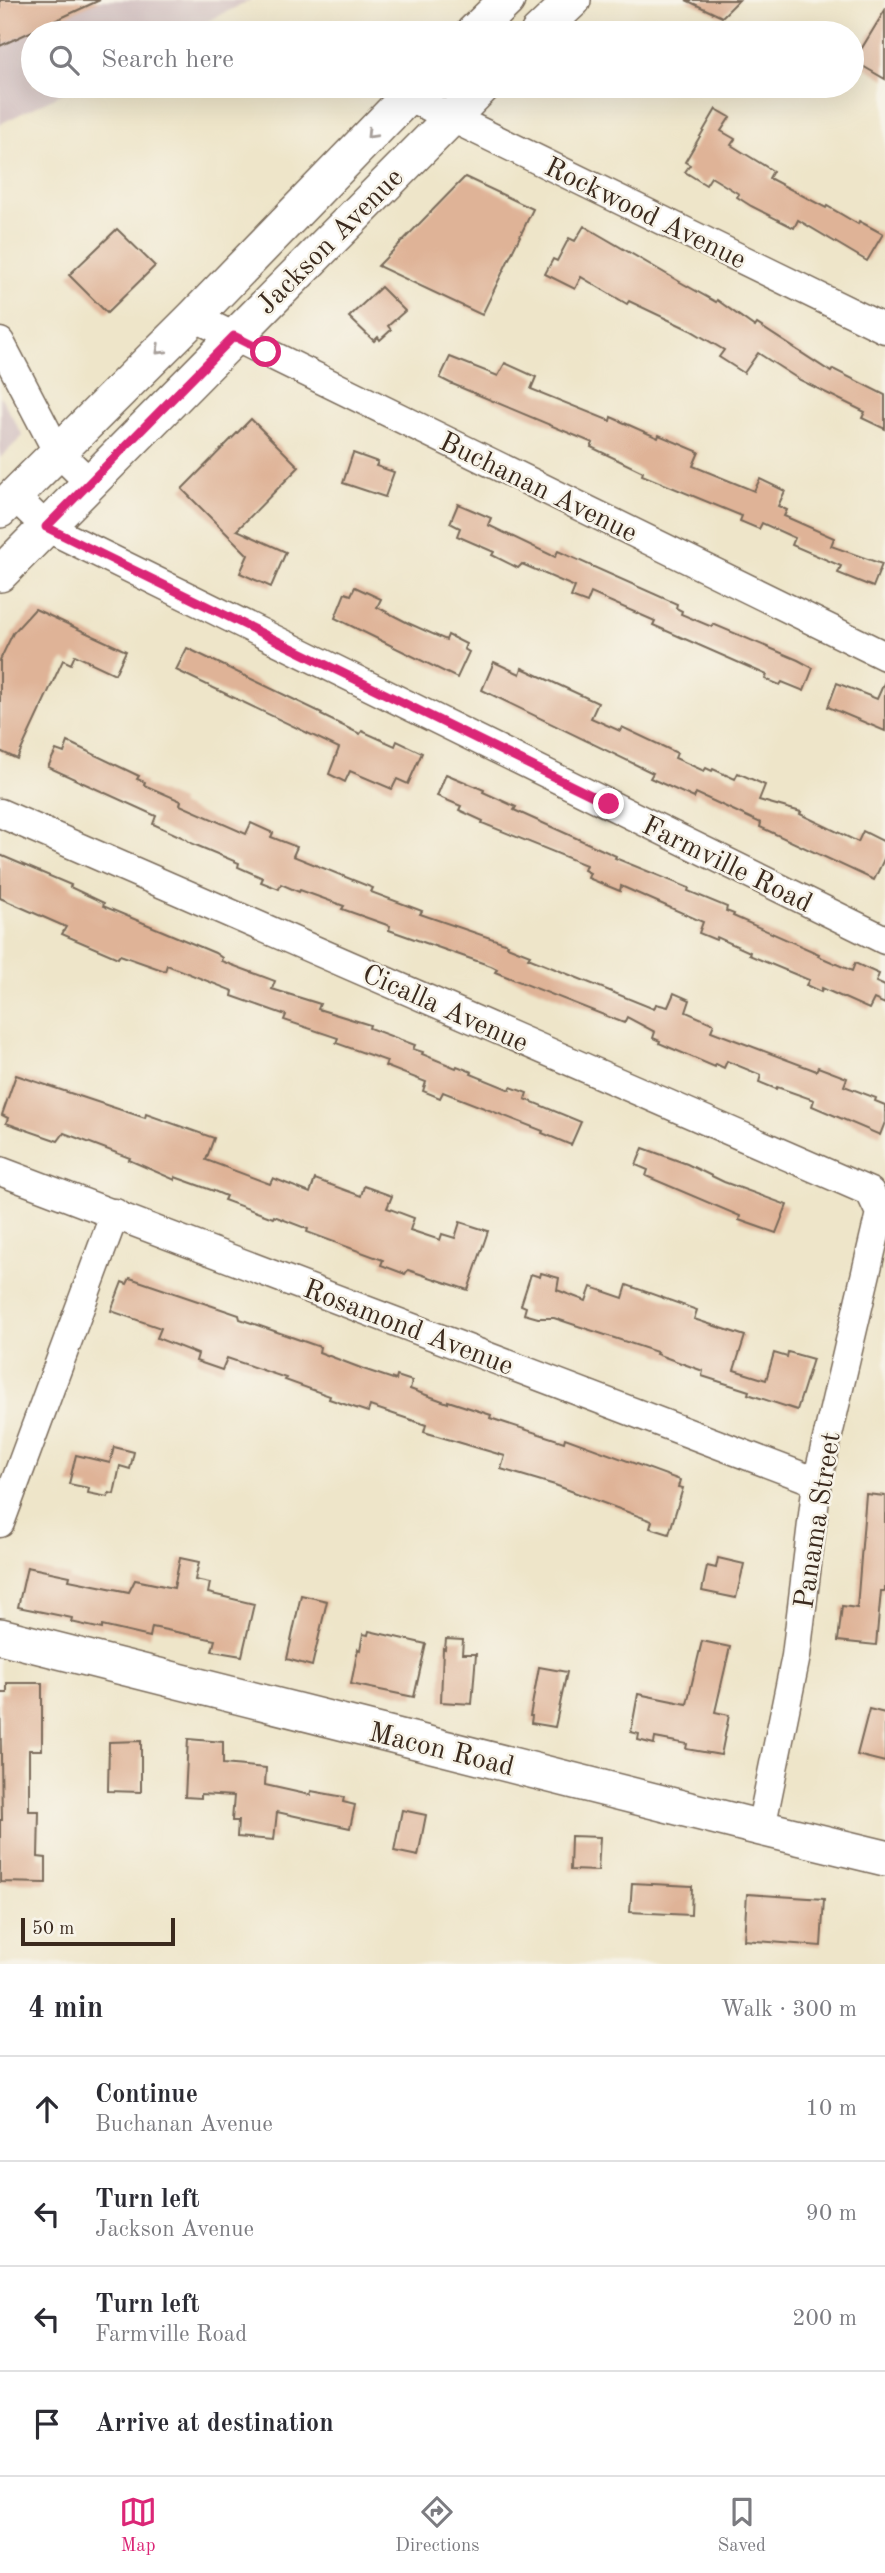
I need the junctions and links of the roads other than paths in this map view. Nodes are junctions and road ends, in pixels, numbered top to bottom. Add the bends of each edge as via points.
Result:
1 (508, 0) edge
2 (573, 0) edge
3 (486, 21) edge
4 (551, 21) edge
5 (406, 98) edge
6 (423, 98) edge
7 (470, 98) edge
8 (450, 117) junction
9 (194, 317) junction
10 (885, 329) edge
11 (234, 336) junction
12 (0, 342) edge
13 (57, 451) junction
14 (89, 482) junction
15 (7, 503) edge
16 (46, 527) junction
17 (0, 574) edge
18 (885, 656) edge
19 (0, 813) edge
20 (885, 940) edge
21 (0, 1171) edge
22 (115, 1213) junction
23 (880, 1213) joint
24 (817, 1482) junction
25 (0, 1523) edge
26 (0, 1636) edge
27 (761, 1828) junction
28 (885, 1858) edge

1 - 3 main road
2 - 4 main road
5 -> 9 main road, Jackson Avenue
6 - 8 street, Rockwood Avenue
7 - 8 main road, Jackson Avenue
8 - 10 street, Rockwood Avenue
8 - 11 main road, Jackson Avenue
9 - 11 street, Buchanan Avenue
9 -> 13 main road, Jackson Avenue
11 - 14 main road, Jackson Avenue
11 - 18 street, Buchanan Avenue
12 - 13 street
13 - 14 street
13 - 15 main road, Jackson Avenue
14 - 16 main road, Jackson Avenue
15 - 16 street, Farmville Road
16 - 17 main road, Jackson Avenue
16 - 20 street, Farmville Road
19 - 23 street, Cicalla Avenue via 870,1192
21 - 22 street, Rosamond Avenue
22 - 24 street, Rosamond Avenue
22 - 25 street
23 - 24 street, Panama Street
24 - 27 street, Panama Street via 796,1656
26 - 27 main road, Macon Road
27 - 28 main road, Macon Road

